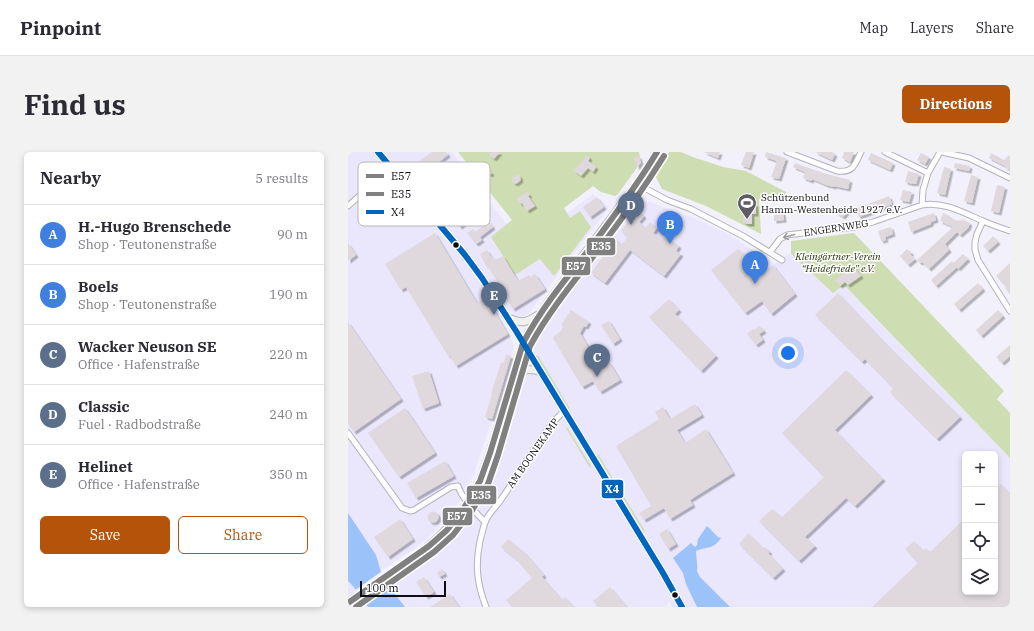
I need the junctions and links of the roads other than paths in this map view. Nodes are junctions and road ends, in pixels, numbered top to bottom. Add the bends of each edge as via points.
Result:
1 (378, 152) edge
2 (657, 152) edge
3 (786, 152) edge
4 (861, 152) edge
5 (885, 152) edge
6 (941, 152) edge
7 (386, 162) edge
8 (928, 173) junction
9 (1010, 178) edge
10 (637, 184) junction
11 (358, 197) edge
12 (922, 205) junction
13 (348, 206) edge
14 (983, 221) junction
15 (440, 226) edge
16 (1010, 231) edge
17 (770, 252) junction
18 (782, 260) dead end
19 (1010, 311) edge
20 (540, 314) junction
21 (507, 318) junction
22 (523, 343) junction
23 (539, 371) junction
24 (511, 381) junction
25 (564, 411) junction
26 (348, 433) edge
27 (485, 522) junction
28 (348, 603) edge
29 (486, 607) edge
30 (682, 607) edge

1 - 7 main road
2 - 10 main road
3 - 4 street via 838,171 850,170
5 - 8 street
6 - 8 street
6 - 9 street via 969,158
8 - 12 street
10 - 17 street via 691,209
10 - 20 main road
11 - 13 street
12 - 14 street via 954,208
12 -> 17 street, ENGERNWEG via 873,222 787,235 780,239
14 - 16 street
14 - 19 street via 975,242 978,260
15 - 21 main road via 465,255
17 - 18 street
20 - 21 main road via 525,322
20 - 22 main road
21 - 22 main road
22 - 23 main road
22 - 24 main road
23 - 24 main road via 524,370
23 - 25 main road
24 - 28 main road, bridge via 480,481 464,508 432,544
25 - 27 street, AM BOONEKAMP via 541,438
25 - 30 main road
26 - 27 street via 402,508 414,510 451,487 458,486
27 - 29 street, AM BOONEKAMP via 477,568 479,586

